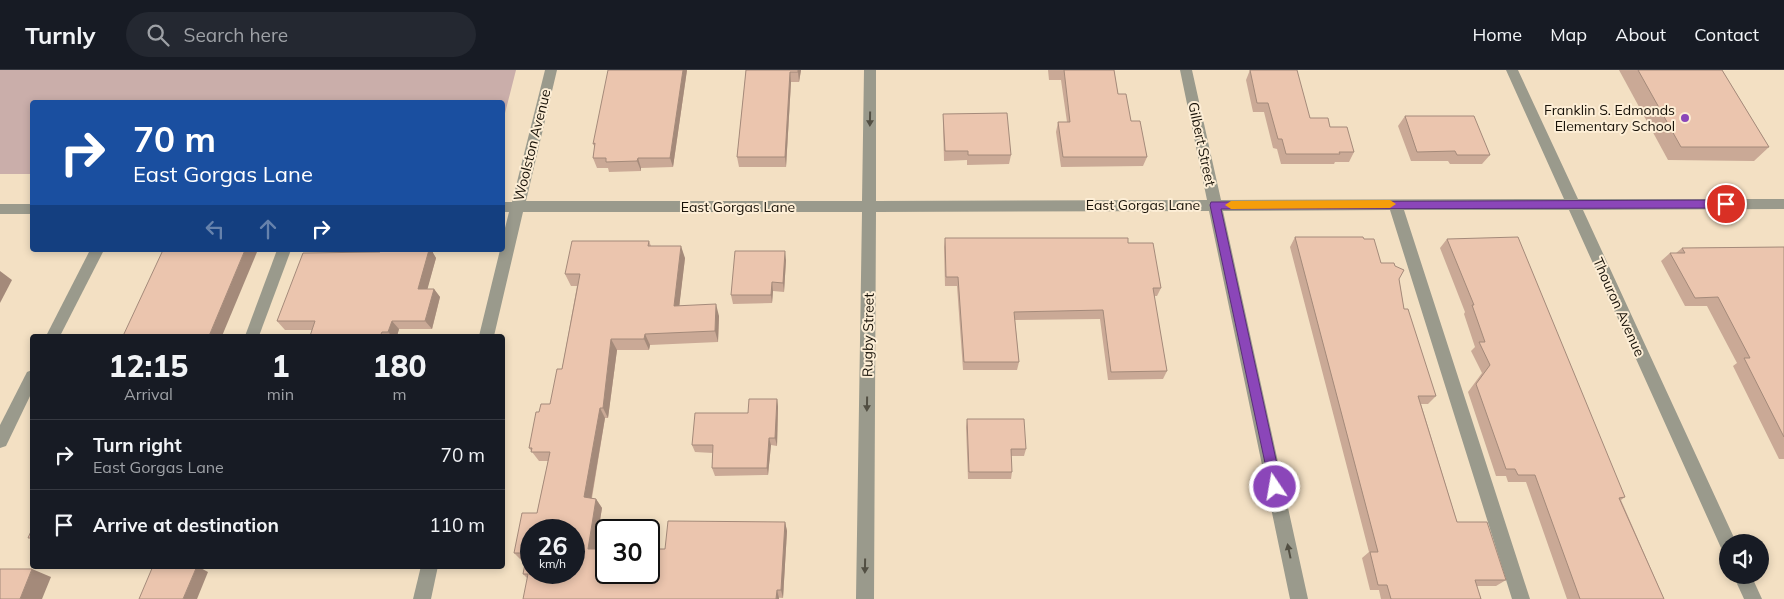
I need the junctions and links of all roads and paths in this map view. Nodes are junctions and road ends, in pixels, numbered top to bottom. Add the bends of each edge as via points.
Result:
1 (550, 70) edge
2 (870, 70) edge
3 (1186, 70) edge
4 (1512, 70) edge
5 (1395, 204) junction
6 (1784, 204) edge
7 (1215, 205) junction
8 (1573, 205) junction
9 (505, 207) edge
10 (517, 207) junction
11 (869, 207) junction
12 (0, 209) edge
13 (30, 209) edge
14 (96, 252) edge
15 (283, 252) edge
16 (54, 334) edge
17 (253, 334) edge
18 (486, 334) edge
19 (30, 380) edge
20 (0, 440) edge
21 (1723, 534) edge
22 (429, 569) edge
23 (1746, 584) edge
24 (422, 599) edge
25 (865, 599) edge
26 (1299, 599) edge
27 (1521, 599) edge
28 (1753, 599) edge

1 - 10 street, Woolston Avenue
2 -> 11 street, Rugby Street
3 - 7 street, Gilbert Street
4 - 8 street, Thouron Avenue
5 - 7 street, East Gorgas Lane
5 - 8 street, East Gorgas Lane
5 - 27 street
6 - 8 street, East Gorgas Lane
7 - 11 street, East Gorgas Lane
26 -> 7 street, Gilbert Street
8 - 21 street, Thouron Avenue
9 - 10 street, East Gorgas Lane
10 - 11 street, East Gorgas Lane
10 - 18 street, Woolston Avenue
11 -> 25 street, Rugby Street
12 - 13 street
14 - 16 street
15 - 17 street
19 - 20 street
22 - 24 street
23 - 28 street

